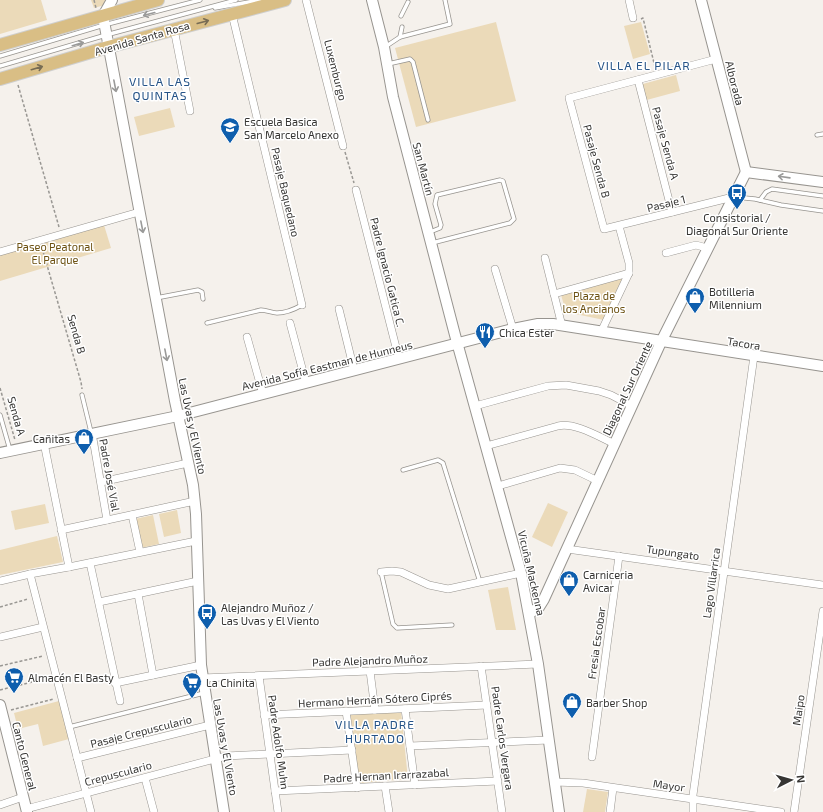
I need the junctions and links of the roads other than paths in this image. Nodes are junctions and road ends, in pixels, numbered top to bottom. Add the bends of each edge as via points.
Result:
1 (112, 0) edge
2 (158, 0) edge
3 (200, 0) edge
4 (236, 0) edge
5 (260, 0) edge
6 (285, 0) edge
7 (306, 0) edge
8 (372, 0) edge
9 (445, 0) edge
10 (629, 0) edge
11 (701, 0) edge
12 (141, 2) edge
13 (408, 2) dead end
14 (200, 10) junction
15 (232, 14) junction
16 (401, 16) dead end
17 (633, 18) road end
18 (102, 21) junction
19 (402, 27) dead end
20 (174, 29) junction
21 (400, 37) junction
22 (0, 45) edge
23 (384, 47) junction
24 (108, 48) junction
25 (0, 56) edge
26 (716, 59) junction
27 (387, 64) junction
28 (0, 66) edge
29 (0, 79) edge
30 (638, 80) junction
31 (190, 111) dead end
32 (428, 120) dead end
33 (817, 134) dead end
34 (823, 134) edge
35 (344, 146) road end
36 (746, 172) junction
37 (823, 182) edge
38 (356, 190) road end
39 (823, 196) edge
40 (733, 197) junction
41 (760, 200) junction
42 (823, 211) edge
43 (139, 212) junction
44 (672, 212) junction
45 (619, 226) junction
46 (604, 230) joint
47 (428, 232) junction
48 (431, 243) junction
49 (707, 248) junction
50 (0, 252) edge
51 (666, 252) dead end
52 (544, 258) dead end
53 (496, 269) dead end
54 (629, 273) junction
55 (554, 294) junction
56 (155, 299) junction
57 (204, 299) dead end
58 (302, 305) joint
59 (339, 309) dead end
60 (207, 323) dead end
61 (290, 323) dead end
62 (562, 326) junction
63 (513, 329) junction
64 (601, 332) junction
65 (248, 337) dead end
66 (661, 342) junction
67 (457, 344) junction
68 (754, 356) junction
69 (398, 359) junction
70 (823, 366) edge
71 (354, 370) junction
72 (306, 383) junction
73 (82, 394) road end
74 (263, 394) junction
75 (475, 406) junction
76 (632, 406) junction
77 (0, 415) edge
78 (178, 416) junction
79 (92, 433) junction
80 (44, 443) junction
81 (615, 444) junction
82 (486, 446) junction
83 (9, 451) edge
84 (188, 464) junction
85 (403, 470) dead end
86 (598, 481) junction
87 (101, 482) junction
88 (498, 486) junction
89 (195, 501) junction
90 (132, 515) junction
91 (107, 520) junction
92 (61, 530) junction
93 (196, 541) junction
94 (567, 549) junction
95 (140, 552) junction
96 (619, 556) junction
97 (90, 563) junction
98 (69, 567) junction
99 (724, 571) junction
100 (381, 572) joint
101 (522, 573) junction
102 (30, 574) junction
103 (0, 581) edge
104 (198, 581) junction
105 (480, 582) junction
106 (823, 585) edge
107 (138, 594) junction
108 (98, 602) junction
109 (823, 611) edge
110 (530, 613) junction
111 (43, 626) junction
112 (452, 626) dead end
113 (0, 637) edge
114 (538, 664) junction
115 (201, 665) junction
116 (482, 666) junction
117 (370, 671) junction
118 (153, 675) junction
119 (259, 676) junction
120 (202, 678) junction
121 (116, 682) junction
122 (204, 693) junction
123 (120, 701) dead end
124 (487, 705) junction
125 (1, 709) edge
126 (405, 709) junction
127 (375, 710) junction
128 (346, 711) junction
129 (264, 715) junction
130 (210, 725) junction
131 (69, 727) junction
132 (549, 740) junction
133 (492, 743) junction
134 (410, 746) junction
135 (352, 750) junction
136 (270, 754) junction
137 (592, 757) dead end
138 (77, 758) junction
139 (216, 759) junction
140 (145, 778) junction
141 (498, 781) junction
142 (554, 782) junction
143 (415, 785) junction
144 (385, 786) junction
145 (357, 788) junction
146 (613, 788) junction
147 (275, 792) junction
148 (86, 793) junction
149 (23, 797) junction
150 (692, 799) junction
151 (0, 805) edge
152 (736, 809) edge
153 (27, 810) edge
154 (91, 812) edge
155 (154, 812) edge
156 (224, 812) edge
157 (278, 812) edge
158 (389, 812) edge
159 (502, 812) edge
160 (558, 812) edge
161 (610, 812) edge
162 (693, 812) edge
163 (778, 812) edge
164 (781, 812) edge
165 (794, 812) edge

1 - 18 street
2 - 12 main road
3 -> 18 lane
4 - 14 lane
5 - 14 lane
6 - 15 main road, Avenida Santa Rosa
7 - 35 street, Luxemburgo
8 - 23 street, San Martín
9 - 21 lane via 450,24
10 - 17 street
11 - 26 street, Alborada
12 - 18 main road
13 - 16 lane
14 - 18 lane
20 -> 15 main road, Avenida Santa Rosa
15 - 58 street, Pasaje Baquedano
18 - 22 main road
18 - 24 street, Las Uvas y El Viento
18 - 25 lane
28 -> 18 lane
19 - 21 lane
20 - 24 main road, Avenida Santa Rosa
20 - 31 street
21 - 23 lane
23 - 27 street, San Martín
29 -> 24 main road, Avenida Santa Rosa
24 -> 43 street, Las Uvas y El Viento
26 - 30 street
26 - 36 street, Alborada
27 - 32 lane via 406,58 413,62
27 - 47 street, San Martín
30 - 44 street, Pasaje Senda A
30 - 46 street, Pasaje Senda B via 569,98
33 - 34 lane
37 -> 36 street
36 - 40 street, Diagonal Sur Oriente
38 - 69 street, Padre Ignacio Gatica C.
39 - 41 lane via 772,189
40 - 41 lane
40 - 44 street, Pasaje 1
40 - 49 street, Diagonal Sur Oriente
41 - 42 lane
43 - 50 street
43 -> 56 street, Las Uvas y El Viento
44 - 45 street, Pasaje 1
45 - 46 street, Pasaje 1
45 - 54 street via 629,263
47 - 48 street, San Martín
47 - 48 lane via 440,228 441,225 435,204 437,195 500,180 503,182 514,220 510,224
48 - 67 street, San Martín
49 - 51 street via 696,245
49 - 66 street, Diagonal Sur Oriente
52 - 55 street
53 - 63 street
54 - 55 street
54 - 64 street
55 - 62 street
56 - 57 lane via 198,290 202,292
56 -> 78 street, Las Uvas y El Viento
58 - 60 lane via 277,313 261,310
59 - 71 street
61 - 72 street
62 - 63 street, Avenida Sofía Eastman de Hunneus via 538,324
62 - 64 street, Avenida Sofía Eastman de Hunneus
63 - 67 street, Avenida Sofía Eastman de Hunneus
64 - 66 street, Avenida Sofía Eastman de Hunneus
65 - 74 street
66 - 68 street, Tacora
66 - 76 street, Diagonal Sur Oriente
67 - 69 street, Avenida Sofía Eastman de Hunneus
67 - 75 street, Vicuña Mackenna
68 - 70 street, Tacora
68 - 99 street, Lago Villarrica
69 - 71 street, Avenida Sofía Eastman de Hunneus
71 - 72 street, Avenida Sofía Eastman de Hunneus
72 - 74 street, Avenida Sofía Eastman de Hunneus
73 - 79 lane
74 - 78 street, Avenida Sofía Eastman de Hunneus
75 - 76 street via 559,385 606,393
75 - 82 street, Vicuña Mackenna
76 - 81 street, Diagonal Sur Oriente
77 - 83 lane, Senda A
78 - 79 street, Avenida Sofía Eastman de Hunneus
78 - 84 street, Las Uvas y El Viento
79 - 80 street, Avenida Sofía Eastman de Hunneus
79 - 87 street, Padre José Vial
80 - 83 street, Avenida Sofía Eastman de Hunneus
80 - 92 street
81 - 82 street via 566,425
81 - 86 street, Diagonal Sur Oriente
82 - 88 street, Vicuña Mackenna
84 - 87 street
84 - 89 street, Las Uvas y El Viento
85 - 105 lane via 438,460 443,463
86 - 88 street via 574,470 560,468
86 - 94 street, Diagonal Sur Oriente
87 - 91 street, Padre José Vial
88 - 101 street, Vicuña Mackenna
89 - 90 street
89 - 93 street, Las Uvas y El Viento
90 - 91 street
90 - 95 street
91 - 92 street
92 - 98 street
93 - 95 street
93 - 104 street, Las Uvas y El Viento
94 - 96 street, Tupungato
94 - 110 street, Diagonal Sur Oriente via 542,603
95 - 97 street
96 - 99 street, Tupungato
96 - 137 street, Fresia Escobar
97 - 98 street
97 - 108 street
98 - 102 street
99 - 106 street, Tupungato
99 - 150 street, Lago Villarrica
100 - 105 street via 401,572 442,588
100 - 112 lane via 393,624 397,628
101 - 105 street
101 - 110 street, Vicuña Mackenna
102 - 103 street
102 - 111 street
104 - 107 street
104 - 115 street, Las Uvas y El Viento
107 - 108 street
107 - 118 street
108 - 121 street
109 - 165 street, Maipo
110 - 114 street, Vicuña Mackenna
111 - 113 street
111 - 131 street
114 - 116 street, Padre Alejandro Muñoz
114 - 132 street, Vicuña Mackenna
115 - 118 street
115 - 120 street, Las Uvas y El Viento
116 - 117 street, Padre Alejandro Muñoz
116 - 124 street, Padre Carlos Vergara
117 - 119 street, Padre Alejandro Muñoz
117 - 127 street
118 - 121 street
119 - 120 street, Padre Alejandro Muñoz
119 - 129 street, Padre Adolfo Muhn
120 - 122 street, Las Uvas y El Viento
121 - 123 street
122 - 130 street, Las Uvas y El Viento
122 - 131 lane
124 - 126 street, Hermano Hernán Sótero Ciprés
124 - 133 street, Padre Carlos Vergara
125 - 149 street, Canto General
126 - 127 street, Hermano Hernán Sótero Ciprés
126 - 134 street
127 - 128 street, Hermano Hernán Sótero Ciprés
128 - 129 street, Hermano Hernán Sótero Ciprés
128 - 135 street
129 - 136 street, Padre Adolfo Muhn
130 - 138 street, Pasaje Crepusculario
130 - 139 street, Las Uvas y El Viento
131 - 138 street
132 - 133 street
132 - 142 street, Vicuña Mackenna
133 - 134 street
133 - 141 street, Padre Carlos Vergara
134 - 143 street
135 - 136 street, Crepusculario
135 - 145 street
136 - 139 street, Crepusculario via 226,756
136 - 147 street, Padre Adolfo Muhn
138 - 148 street
139 - 140 street, Crepusculario
139 - 156 street, Las Uvas y El Viento
140 - 148 street, Crepusculario
140 - 155 street
141 - 143 street, Padre Hernan Irarrazabal
141 - 159 street, Padre Carlos Vergara
142 - 146 street, Mayor
142 - 160 street, Vicuña Mackenna
143 - 144 street, Padre Hernan Irarrazabal
144 - 145 street, Padre Hernan Irarrazabal
144 - 158 street
145 - 147 street, Padre Hernan Irarrazabal
146 - 150 street, Mayor
146 - 161 street
147 - 157 street, Padre Adolfo Muhn
148 - 153 street, Crepusculario
148 - 154 street
149 - 151 street
149 - 153 street, Canto General
150 - 152 street, Mayor
150 - 162 street, Lago Villarrica
152 - 163 street, Mayor
163 - 164 street, Mayor

